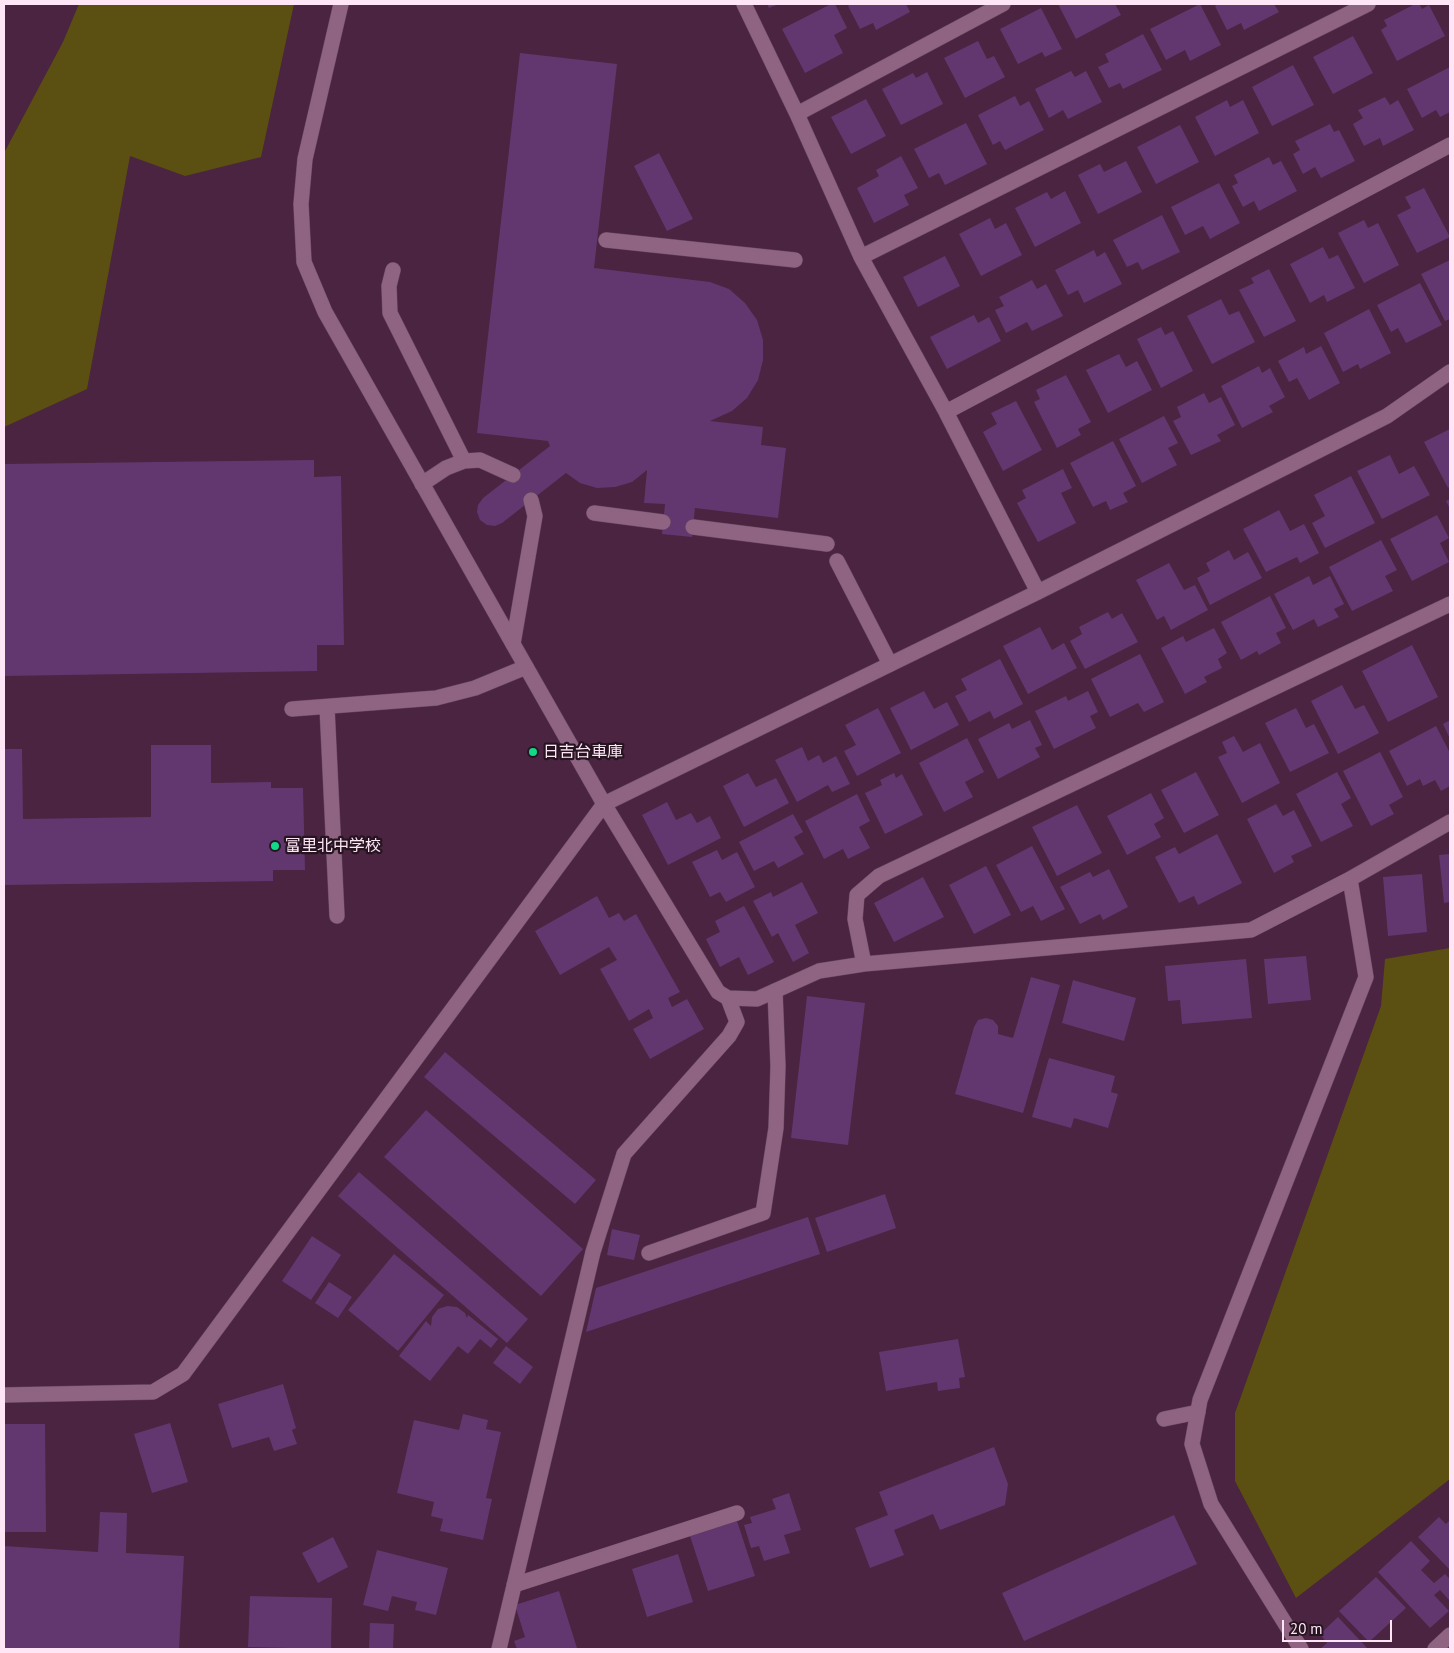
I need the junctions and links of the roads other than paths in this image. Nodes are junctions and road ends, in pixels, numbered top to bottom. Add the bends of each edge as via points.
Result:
1 (341, 4) edge
2 (744, 4) edge
3 (1003, 4) edge
4 (1368, 4) edge
5 (797, 114) junction
6 (1450, 145) edge
7 (606, 240) dead end
8 (861, 258) junction
9 (795, 260) dead end
10 (393, 270) dead end
11 (1450, 372) edge
12 (946, 412) junction
13 (464, 461) junction
14 (513, 475) dead end
15 (422, 484) junction
16 (531, 500) dead end
17 (594, 513) dead end
18 (663, 522) dead end
19 (693, 526) dead end
20 (827, 544) dead end
21 (837, 562) dead end
22 (1038, 592) junction
23 (1450, 604) edge
24 (513, 644) junction
25 (890, 664) junction
26 (526, 667) junction
27 (327, 707) junction
28 (292, 710) dead end
29 (604, 804) junction
30 (1450, 822) edge
31 (1350, 879) junction
32 (337, 916) dead end
33 (864, 964) junction
34 (774, 991) junction
35 (728, 998) junction
36 (649, 1253) dead end
37 (4, 1394) edge
38 (1198, 1412) junction
39 (1164, 1420) dead end
40 (737, 1513) dead end
41 (514, 1585) junction
42 (1450, 1635) edge
43 (499, 1649) edge
44 (1301, 1649) edge
45 (1435, 1649) edge

1 - 15 street via 305,159 301,204 304,262 325,312
2 - 5 street
3 - 5 street
4 - 8 street
5 - 8 street
6 - 12 street
7 - 9 street
8 - 12 street
10 - 13 street via 389,286 390,313
11 - 22 street via 1387,416
12 - 22 street
13 - 14 street via 480,460
13 - 15 street via 446,468
15 - 24 street
16 - 24 street via 535,516
17 - 18 street
19 - 20 street
21 - 25 street
22 - 25 street
23 - 33 street via 879,876 857,895 855,919
24 - 26 street
25 - 29 street
26 - 27 street via 475,688 436,698
26 - 29 street
27 - 28 street
27 - 32 street
29 - 35 street via 704,971 718,992
29 - 37 street via 183,1374 153,1392
30 - 31 street
31 - 33 street via 1251,930
31 - 38 street via 1366,977
33 - 34 street via 819,971
34 - 35 street via 758,999
34 - 36 street via 778,1066 776,1128 763,1213
35 - 41 street via 736,1022 729,1036 624,1154 592,1252
38 - 39 street
38 - 44 street via 1192,1444 1212,1504
40 - 41 street
41 - 43 street
42 - 45 street

